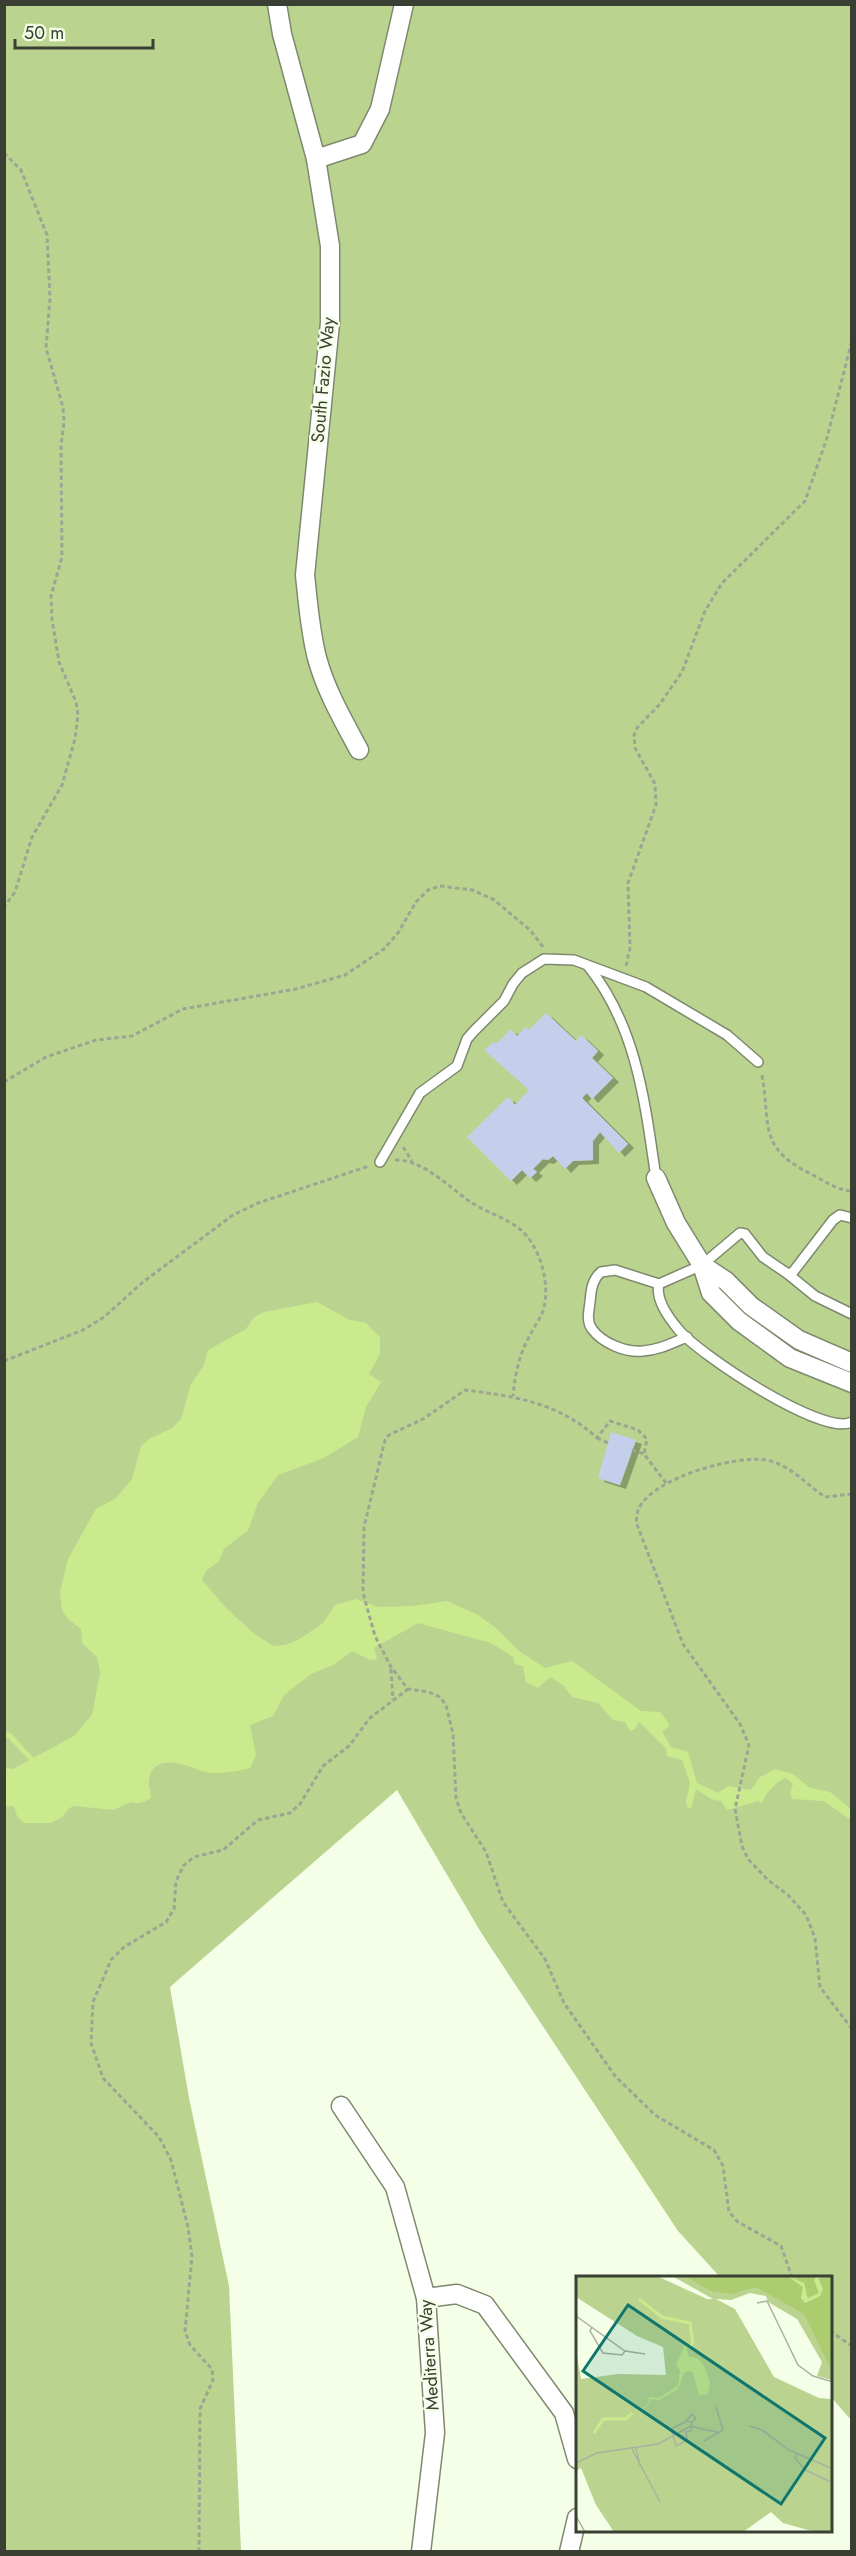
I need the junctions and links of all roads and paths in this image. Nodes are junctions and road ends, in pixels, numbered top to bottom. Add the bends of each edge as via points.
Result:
1 (277, 4) edge
2 (404, 4) edge
3 (4, 153) edge
4 (316, 159) junction
5 (852, 340) edge
6 (358, 750) dead end
7 (4, 907) edge
8 (551, 958) junction
9 (587, 965) junction
10 (622, 979) junction
11 (758, 1062) joint
12 (4, 1083) edge
13 (380, 1162) junction
14 (656, 1178) joint
15 (852, 1191) edge
16 (852, 1218) edge
17 (702, 1265) junction
18 (788, 1274) junction
19 (659, 1284) junction
20 (852, 1314) edge
21 (687, 1337) junction
22 (4, 1361) edge
23 (852, 1363) edge
24 (852, 1383) edge
25 (513, 1396) junction
26 (852, 1422) edge
27 (597, 1438) junction
28 (608, 1443) dead end
29 (632, 1450) dead end
30 (644, 1454) junction
31 (666, 1484) junction
32 (852, 1494) edge
33 (391, 1667) junction
34 (408, 1689) junction
35 (393, 1700) junction
36 (852, 2029) edge
37 (340, 2106) dead end
38 (792, 2276) edge
39 (426, 2298) junction
40 (832, 2332) edge
41 (852, 2346) edge
42 (576, 2455) edge
43 (576, 2522) edge
44 (199, 2552) edge
45 (421, 2552) edge
46 (568, 2552) edge

1 - 4 street, South Fazio Way
2 - 4 street via 380,109 362,144
3 - 7 path via 21,170 47,234 50,298 46,348 64,422 62,556 51,596 52,619 59,662 78,715 62,785 32,837 15,892
4 - 6 street, South Fazio Way via 330,246 330,323 305,575 317,658 332,700
5 - 10 path via 806,501 722,583 705,611 682,672 634,735 635,748 655,784 656,805 628,883 630,948
8 - 9 lane
8 - 12 path via 531,931 493,899 472,890 440,886 428,890 416,902 384,949 345,975 296,989 183,1009 132,1036 96,1040 46,1057
8 - 13 lane via 522,973 504,1001 467,1039 457,1066 420,1093
9 - 10 lane
9 - 14 lane via 612,1003 633,1054
10 - 11 lane via 684,1008 727,1035
11 - 15 path via 775,1149 802,1170
13 - 22 path via 233,1215 90,1326
13 - 25 path via 412,1161 475,1205 521,1230 535,1249 545,1290 543,1311 522,1351
14 - 17 street via 676,1223
16 - 18 lane via 840,1215 833,1220
17 - 18 lane via 740,1233 763,1257
17 - 19 lane
17 - 23 street via 799,1340
17 - 24 street via 711,1293 739,1321 790,1358
18 - 20 lane via 815,1296
19 - 21 lane via 657,1292 664,1309
19 - 21 lane via 615,1270 601,1272 592,1285 588,1318 591,1328 603,1340 639,1352 660,1349
21 - 26 lane via 737,1377 812,1417 836,1425
25 - 27 path via 557,1410
25 - 33 path via 465,1390 423,1419 388,1435 370,1492 362,1576 375,1636
27 - 28 path
27 - 30 path via 610,1421 638,1430 646,1438
29 - 30 path
30 - 31 path
31 - 32 path via 718,1465 765,1460 795,1474 825,1497
31 - 36 path via 646,1499 636,1522 683,1644 740,1724 749,1745 735,1809 738,1835 748,1859 806,1915 815,1938 820,1986
33 - 34 path
33 - 35 path
34 - 35 path
34 - 38 path via 429,1692 446,1705 461,1813 486,1852 503,1902 545,1959 564,2003 615,2076 655,2115 714,2150 723,2166 729,2212 738,2222 781,2246
35 - 44 path via 370,1718 349,1746 323,1766 300,1804 290,1813 258,1820 224,1850 194,1857 184,1865 176,1881 176,1903 170,1916 111,1960 93,2002 91,2043 99,2070 114,2092 159,2137 171,2160 188,2227 192,2256 185,2331 190,2345 212,2369 213,2380 200,2409
37 - 39 street, Mediterra Way via 395,2187
39 - 42 street via 457,2294 485,2305 564,2413
39 - 45 street, Mediterra Way via 435,2433
40 - 41 path
43 - 46 street

